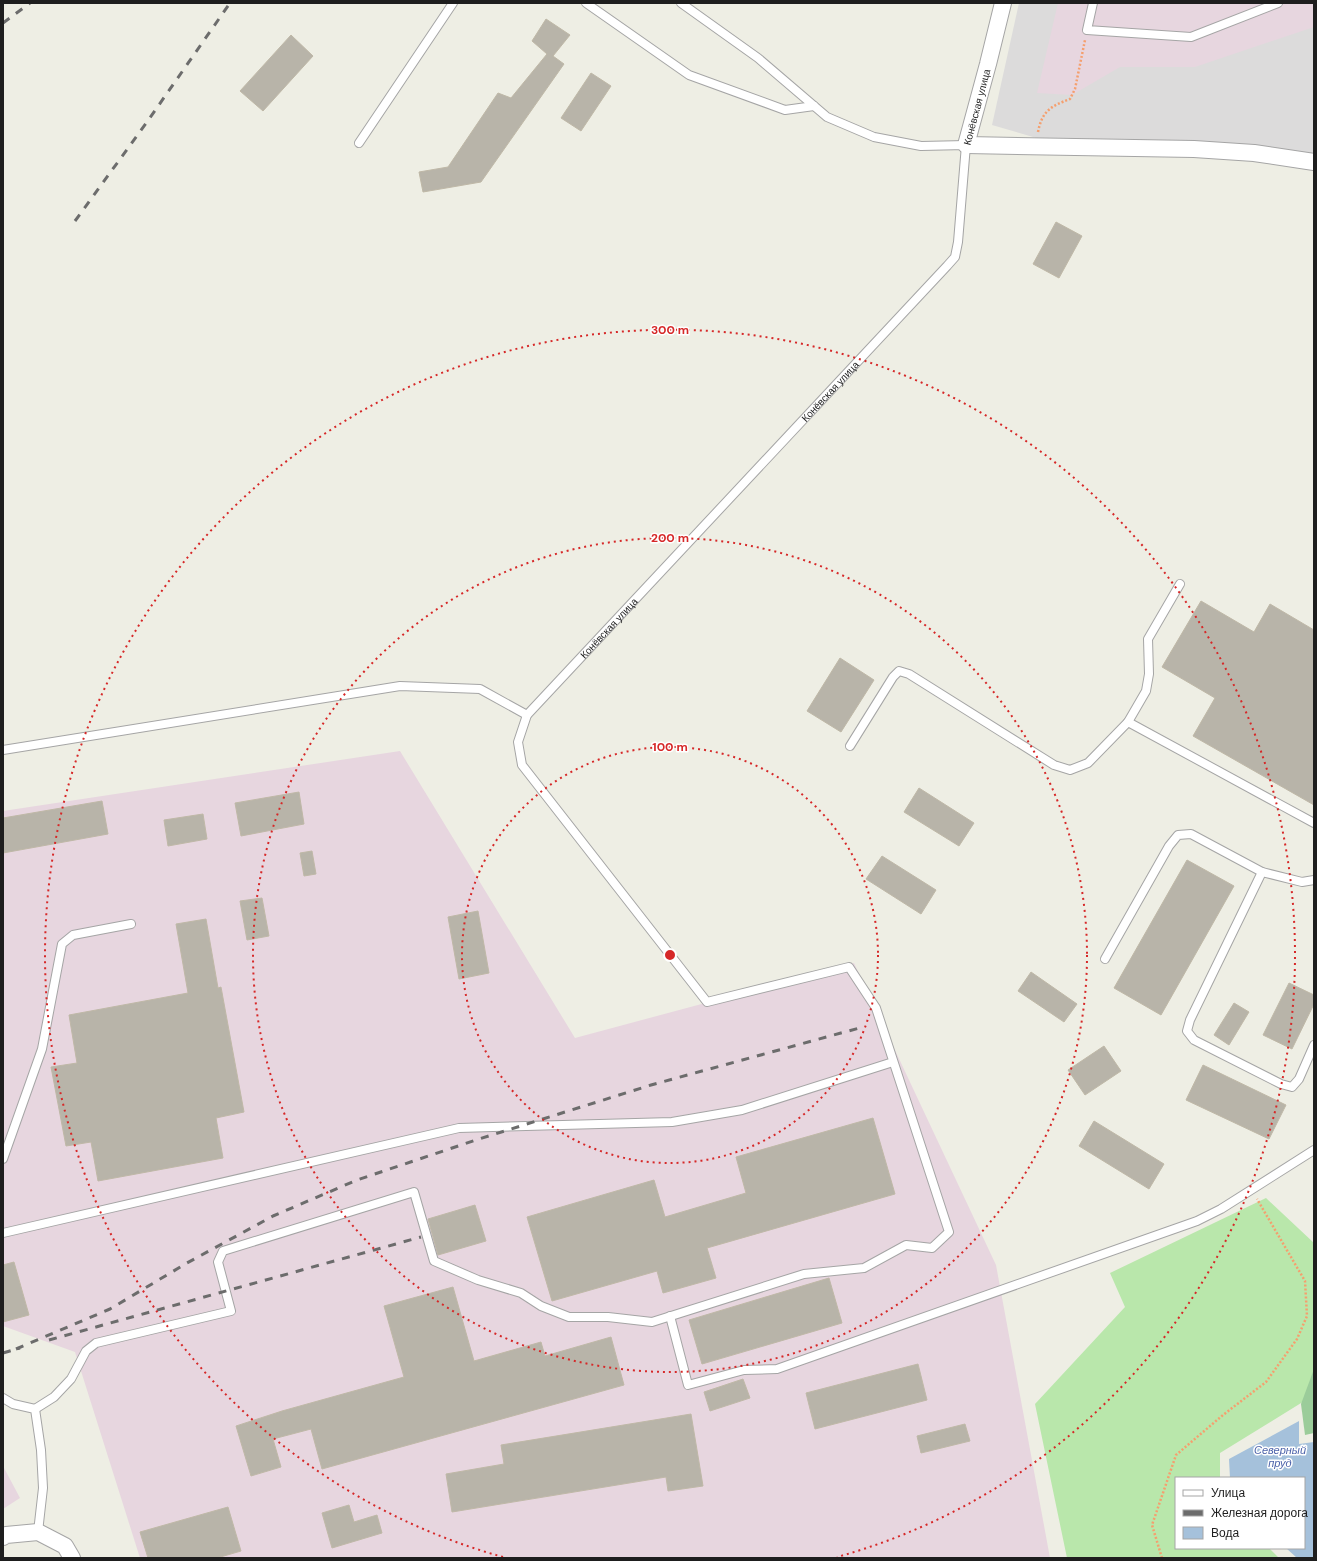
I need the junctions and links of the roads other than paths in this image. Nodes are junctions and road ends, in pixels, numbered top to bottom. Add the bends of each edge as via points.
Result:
1 (453, 3) edge
2 (586, 3) edge
3 (681, 3) edge
4 (1003, 3) edge
5 (1093, 3) edge
6 (1278, 3) edge
7 (814, 106) junction
8 (359, 143) dead end
9 (966, 145) junction
10 (1314, 162) edge
11 (1180, 584) dead end
12 (526, 715) junction
13 (1128, 722) junction
14 (850, 746) dead end
15 (3, 750) edge
16 (1314, 823) edge
17 (1262, 872) junction
18 (1314, 880) edge
19 (131, 924) dead end
20 (1105, 959) dead end
21 (1314, 1044) edge
22 (893, 1062) junction
23 (1314, 1150) edge
24 (3, 1159) edge
25 (3, 1233) edge
26 (670, 1316) junction
27 (3, 1398) edge
28 (35, 1409) junction
29 (38, 1532) junction
30 (3, 1537) edge
31 (69, 1552) edge

1 - 8 lane
2 - 7 lane via 689,75 785,110
3 - 7 lane via 758,58
4 - 9 street, Конёвская улица
5 - 6 lane via 1087,30 1191,37
7 - 9 lane via 827,117 874,137 922,146
9 - 10 street via 1202,150 1254,153
9 - 12 lane, Конёвская улица via 955,256
11 - 13 lane via 1148,640 1149,674 1146,691
12 - 15 lane via 480,689 400,686
12 - 22 lane via 518,742 522,765 707,1002 849,967 876,1008
13 - 14 lane via 1088,763 1070,770 1054,765 909,674 899,672 893,677
13 - 16 lane
17 - 18 lane via 1302,882
17 - 20 lane via 1191,834 1178,835 1169,846
17 - 21 lane via 1187,1031 1194,1040 1281,1084 1292,1087 1299,1079
19 - 24 lane via 73,935 62,944 42,1049
22 - 25 lane via 742,1110 672,1122 459,1128
22 - 26 lane via 949,1232 932,1248 906,1245 864,1268 804,1274
23 - 26 lane via 1197,1222 777,1369 744,1370 688,1386
26 - 28 lane via 652,1322 608,1317 569,1317 541,1306 521,1293 478,1280 434,1261 414,1192 223,1251 218,1262 231,1311 96,1343 86,1351 72,1379 54,1397
27 - 28 lane via 13,1404
28 - 29 lane via 43,1488
29 - 30 street
29 - 31 street

